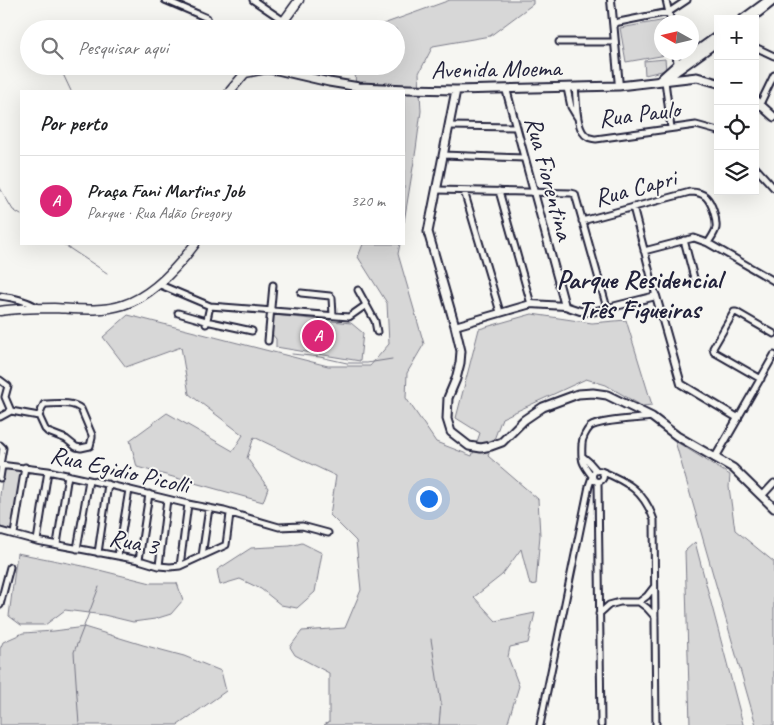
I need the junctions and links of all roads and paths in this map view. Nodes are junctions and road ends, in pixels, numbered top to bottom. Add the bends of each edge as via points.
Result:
1 (165, 0) edge
2 (253, 0) edge
3 (299, 0) edge
4 (611, 0) edge
5 (666, 0) edge
6 (686, 0) edge
7 (768, 0) edge
8 (774, 2) edge
9 (669, 12) junction
10 (669, 15) edge
11 (747, 15) edge
12 (756, 15) edge
13 (208, 20) edge
14 (283, 20) edge
15 (285, 20) edge
16 (614, 23) junction
17 (714, 38) edge
18 (560, 42) dead end
19 (615, 42) junction
20 (714, 44) edge
21 (759, 49) edge
22 (774, 56) edge
23 (677, 60) edge
24 (678, 67) junction
25 (244, 75) edge
26 (302, 75) edge
27 (774, 75) edge
28 (661, 81) junction
29 (714, 82) edge
30 (619, 86) junction
31 (571, 87) junction
32 (506, 89) junction
33 (231, 90) edge
34 (456, 90) junction
35 (759, 99) edge
36 (759, 104) edge
37 (774, 117) edge
38 (449, 126) junction
39 (515, 127) junction
40 (671, 128) junction
41 (714, 130) edge
42 (444, 155) junction
43 (524, 158) junction
44 (759, 171) edge
45 (774, 188) edge
46 (437, 190) junction
47 (464, 191) junction
48 (500, 191) junction
49 (534, 192) junction
50 (633, 207) junction
51 (582, 221) junction
52 (684, 240) junction
53 (708, 243) junction
54 (194, 245) edge
55 (644, 251) junction
56 (694, 278) dead end
57 (774, 281) edge
58 (273, 285) dead end
59 (162, 286) junction
60 (358, 290) dead end
61 (301, 293) dead end
62 (0, 296) edge
63 (656, 296) junction
64 (532, 304) junction
65 (366, 305) junction
66 (210, 306) junction
67 (565, 306) junction
68 (39, 308) junction
69 (607, 308) junction
70 (0, 310) edge
71 (270, 311) junction
72 (500, 312) junction
73 (178, 313) dead end
74 (333, 315) junction
75 (206, 323) junction
76 (455, 326) junction
77 (252, 331) dead end
78 (377, 332) dead end
79 (774, 334) edge
80 (268, 342) dead end
81 (774, 355) edge
82 (761, 379) junction
83 (0, 380) edge
84 (11, 411) junction
85 (39, 416) junction
86 (652, 417) junction
87 (0, 418) edge
88 (738, 418) junction
89 (0, 445) edge
90 (581, 456) junction
91 (715, 458) junction
92 (1, 465) edge
93 (25, 467) junction
94 (48, 470) junction
95 (598, 471) junction
96 (68, 476) junction
97 (592, 477) junction
98 (615, 477) junction
99 (0, 478) edge
100 (89, 480) junction
101 (600, 480) junction
102 (774, 483) edge
103 (108, 484) junction
104 (128, 490) junction
105 (589, 493) junction
106 (149, 494) junction
107 (762, 496) junction
108 (167, 499) junction
109 (599, 501) junction
110 (188, 504) junction
111 (209, 508) junction
112 (774, 508) edge
113 (230, 514) junction
114 (0, 531) edge
115 (328, 533) dead end
116 (14, 534) junction
117 (37, 541) junction
118 (57, 544) junction
119 (77, 548) junction
120 (98, 553) junction
121 (118, 556) junction
122 (202, 556) junction
123 (139, 560) junction
124 (159, 566) junction
125 (180, 566) junction
126 (10, 567) dead end
127 (654, 587) junction
128 (0, 601) edge
129 (639, 602) junction
130 (600, 614) junction
131 (655, 617) junction
132 (540, 725) edge
133 (600, 725) edge
134 (656, 725) edge

1 - 13 street
2 - 14 street
3 - 15 main road
4 - 16 street
5 - 9 street
6 - 9 street
7 - 11 street
8 - 12 street
9 - 10 street
9 - 16 street
16 - 19 street
17 - 24 street
18 - 19 street
19 - 30 street
20 - 24 street
21 - 22 street
23 - 24 street
24 - 28 street
25 - 33 main road
26 - 34 main road, Avenida Moema via 359,87
27 - 35 street
28 - 29 main road, Avenida Moema via 698,77
28 - 30 main road, Avenida Moema
28 - 40 street
30 - 31 main road, Avenida Moema
31 - 32 main road, Avenida Moema
31 - 40 street, Rua Paulo via 577,117 582,132 588,138
32 - 34 main road, Avenida Moema
32 - 39 street, Rua Fiorentina
34 - 38 main road
36 - 37 main road
38 - 39 street
38 - 42 main road
39 - 43 street, Rua Fiorentina
40 - 41 street, Rua Paulo via 696,125
42 - 43 street
42 - 46 main road
43 - 49 street, Rua Fiorentina
44 - 45 street
46 - 47 street
46 - 76 main road via 428,232
47 - 48 street
47 - 72 street
48 - 49 street
48 - 64 street
49 - 51 street via 575,194
49 - 67 street, Rua Fiorentina
50 - 51 street, Rua Capri
50 - 53 street, Rua Capri via 690,192 705,196 716,226
50 - 55 street
51 - 69 street
52 - 53 street via 694,238
52 - 55 street
52 - 56 street
53 - 57 street
54 - 59 main road
55 - 63 street
58 - 71 street
59 - 66 street
59 - 68 main road via 122,306 91,310
60 - 65 street
61 - 74 street via 330,296
62 - 68 street
63 - 69 street
63 - 88 street via 681,384
64 - 67 street
64 - 72 street
65 - 74 street via 349,316
65 - 78 street
66 - 71 street
66 - 75 street
67 - 69 street via 592,312
68 - 70 main road
71 - 74 street
71 - 80 street
72 - 76 street
73 - 75 street
75 - 77 street
76 - 86 main road via 460,363 448,398 446,419 451,432 469,446 481,448 502,442 543,407 578,394 607,395
79 - 82 street via 734,312 713,348 714,352
81 - 82 street
82 - 88 street
83 - 84 street via 8,386 5,397
84 - 85 street
84 - 87 street
85 - 85 street via 48,432 76,447 90,445 92,435 78,406 44,404
86 - 90 street via 608,421 591,427 582,439
86 - 91 main road
88 - 91 street
89 - 92 street via 3,448
90 - 95 street
90 - 97 street
91 - 107 main road via 733,468
92 - 93 street, Rua Egidio Picolli
92 - 99 street
93 - 94 street, Rua Egidio Picolli
93 - 116 street
94 - 96 street, Rua Egidio Picolli
94 - 117 street
95 - 97 street
95 - 98 street
95 - 101 street via 603,474
96 - 100 street, Rua Egidio Picolli
96 - 118 street
97 - 101 street
97 - 105 street
98 - 101 street
98 - 127 street via 631,485 650,508 655,533
100 - 103 street, Rua Egidio Picolli
100 - 119 street
101 - 105 street
101 - 109 street
102 - 107 street
103 - 104 street, Rua Egidio Picolli
103 - 120 street
104 - 106 street, Rua Egidio Picolli
104 - 121 street
105 - 109 street
105 - 132 street
106 - 108 street, Rua Egidio Picolli
106 - 123 street
107 - 112 main road
108 - 110 street, Rua Egidio Picolli
108 - 124 street
109 - 130 street
110 - 111 street, Rua Egidio Picolli
110 - 125 street
111 - 113 street, Rua Egidio Picolli
111 - 122 street
113 - 115 street, Rua Egidio Picolli via 279,527 302,526
113 - 122 street, Rua 3 via 226,545
114 - 116 street, Rua 3
116 - 117 street, Rua 3
117 - 118 street, Rua 3
118 - 119 street, Rua 3
119 - 120 street, Rua 3
120 - 121 street, Rua 3
121 - 123 street, Rua 3
122 - 125 street, Rua 3
123 - 124 street, Rua 3
124 - 125 street, Rua 3
126 - 128 street
127 - 129 street
127 - 131 street
129 - 130 street via 620,602
129 - 131 street
130 - 133 street
131 - 134 street

